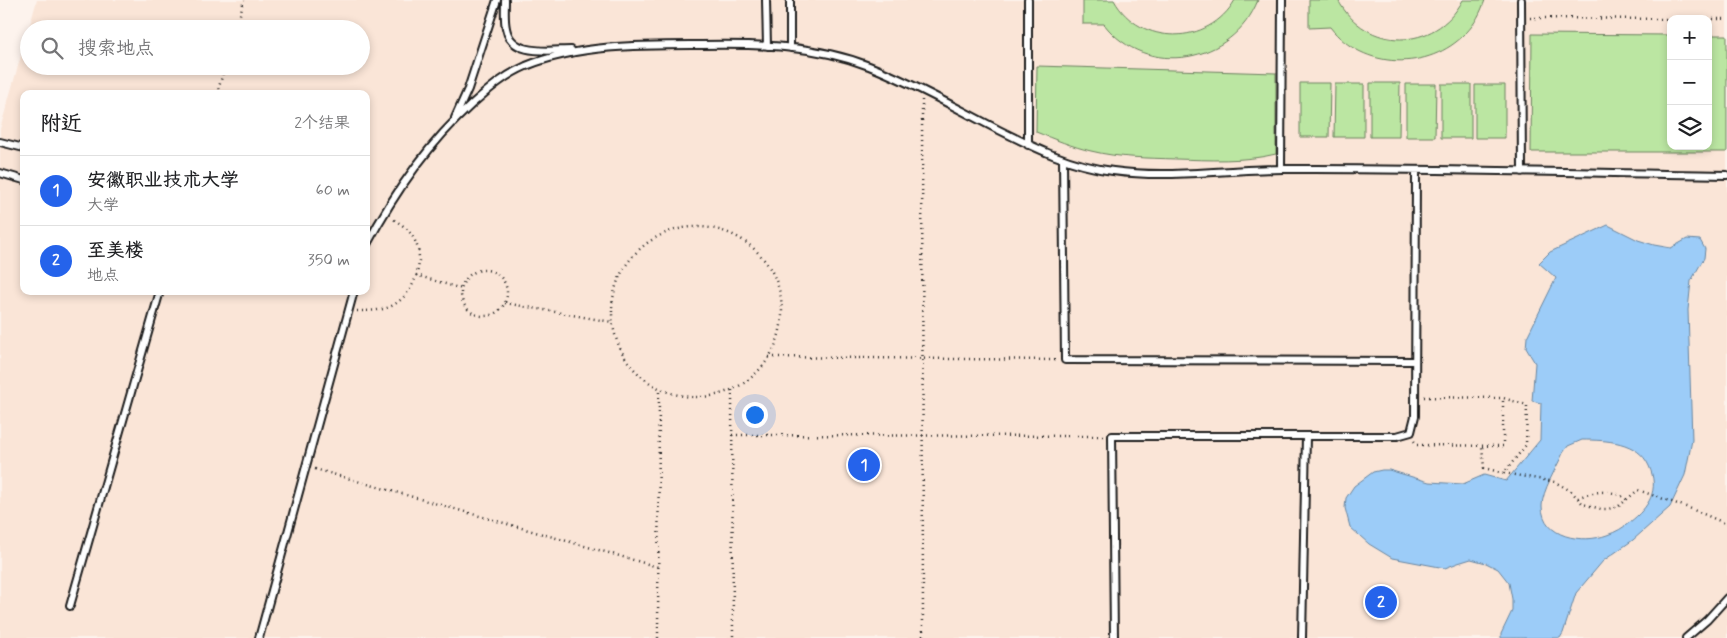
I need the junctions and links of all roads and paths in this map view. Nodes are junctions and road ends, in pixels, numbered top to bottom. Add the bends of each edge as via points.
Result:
1 (244, 0) edge
2 (497, 0) edge
3 (504, 0) edge
4 (766, 0) edge
5 (790, 0) edge
6 (1028, 0) edge
7 (1282, 0) edge
8 (1521, 0) edge
9 (1521, 18) junction
10 (1667, 19) edge
11 (1712, 19) edge
12 (1727, 19) edge
13 (238, 20) edge
14 (767, 46) junction
15 (790, 48) junction
16 (581, 50) junction
17 (222, 75) edge
18 (218, 90) edge
19 (922, 90) junction
20 (453, 121) junction
21 (0, 142) edge
22 (1028, 145) junction
23 (20, 147) edge
24 (1063, 159) junction
25 (1281, 169) junction
26 (1416, 170) junction
27 (1522, 172) junction
28 (0, 173) edge
29 (1727, 175) edge
30 (20, 179) edge
31 (384, 213) junction
32 (370, 238) edge
33 (416, 275) junction
34 (462, 289) junction
35 (159, 295) edge
36 (353, 295) edge
37 (505, 303) junction
38 (348, 311) junction
39 (612, 322) junction
40 (769, 357) junction
41 (923, 358) junction
42 (1065, 360) junction
43 (1415, 361) junction
44 (659, 388) junction
45 (732, 389) junction
46 (1415, 396) junction
47 (1503, 398) junction
48 (1408, 434) junction
49 (732, 435) junction
50 (923, 435) junction
51 (1112, 436) junction
52 (1306, 436) junction
53 (1482, 446) junction
54 (306, 467) junction
55 (1504, 473) junction
56 (1578, 498) junction
57 (1627, 500) junction
58 (1727, 524) edge
59 (658, 567) junction
60 (1727, 598) edge
61 (70, 606) dead end
62 (260, 638) edge
63 (658, 638) edge
64 (733, 638) edge
65 (923, 638) edge
66 (1114, 638) edge
67 (1302, 638) edge
68 (1686, 638) edge

1 - 13 path
2 - 20 lane via 468,89
3 - 16 lane via 507,34 518,46 533,50
4 - 14 lane
5 - 15 lane
6 - 22 lane
7 - 25 lane
8 - 9 lane
9 - 10 path
9 - 27 lane
11 - 12 path
14 - 15 lane
14 - 16 lane via 647,45
15 - 19 lane via 838,56
16 - 20 lane via 512,73
17 - 18 path
19 - 22 lane
19 - 41 path
20 - 31 lane
21 - 23 lane
22 - 24 lane
24 - 25 lane via 1088,168 1118,172
24 - 42 lane
25 - 26 lane
26 - 27 lane
26 - 43 lane
27 - 29 lane
28 - 30 lane
31 - 32 lane
31 - 33 path via 404,227 415,240 419,265
33 - 34 path
33 - 38 path via 408,294 394,305 372,311
34 - 37 path via 464,303 480,315 494,313
34 - 37 path via 468,276 474,272 495,272 507,289
35 - 61 lane
36 - 38 lane
37 - 39 path
38 - 54 lane
39 - 40 path via 613,297 621,274 641,248 662,235 686,228 719,230 749,245 771,269 778,284 782,318 780,334
39 - 44 path via 628,361 644,379
40 - 41 path
40 - 45 path via 753,376
41 - 42 path
41 - 50 path
42 - 43 lane
43 - 46 lane
44 - 45 path via 691,397
44 - 59 path
45 - 49 path
46 - 47 path
46 - 48 lane via 1414,423
47 - 53 path via 1503,446
47 - 55 path via 1527,405 1526,445
48 - 52 lane
48 - 53 path via 1417,444
49 - 50 path
49 - 64 path
50 - 51 path
50 - 65 path
51 - 52 lane
51 - 66 lane
52 - 67 lane
53 - 55 path via 1484,468
54 - 59 path
54 - 62 lane
55 - 56 path via 1555,482
56 - 57 path via 1588,493 1607,493 1622,495
56 - 57 path via 1589,506 1608,509
57 - 58 path via 1638,490
59 - 63 path
60 - 68 lane

